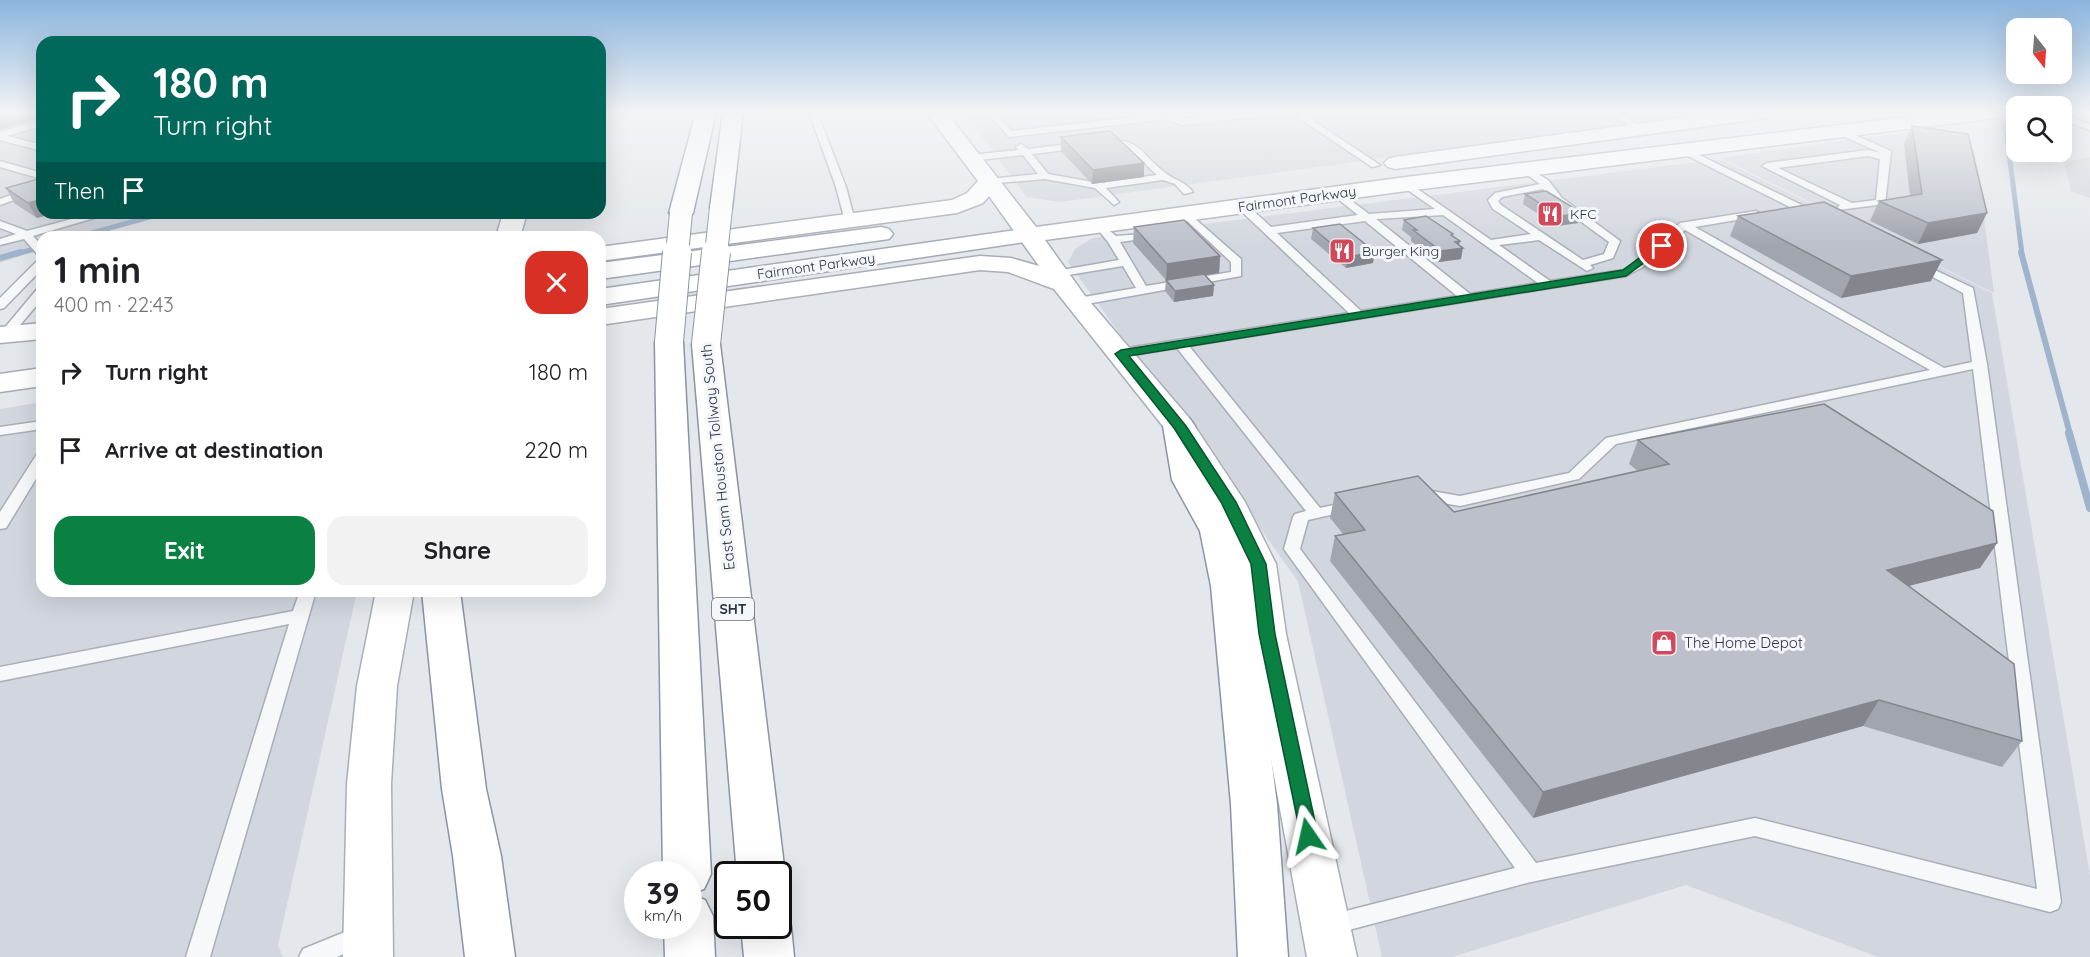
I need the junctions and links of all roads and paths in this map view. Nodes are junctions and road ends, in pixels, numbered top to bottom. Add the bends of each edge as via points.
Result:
1 (695, 157) edge
2 (727, 157) edge
3 (830, 157) edge
4 (989, 157) edge
5 (1029, 157) edge
6 (1142, 157) edge
7 (1362, 157) edge
8 (1436, 157) edge
9 (1500, 157) edge
10 (1645, 157) edge
11 (1697, 157) edge
12 (1840, 157) edge
13 (1886, 157) edge
14 (971, 159) joint
15 (0, 164) edge
16 (1375, 165) junction
17 (1340, 170) dead end
18 (1526, 170) junction
19 (36, 174) edge
20 (1045, 176) junction
21 (1164, 177) junction
22 (989, 182) junction
23 (1406, 184) junction
24 (1545, 186) junction
25 (1212, 188) dead end
26 (36, 189) edge
27 (1336, 193) junction
28 (0, 194) edge
29 (1106, 194) junction
30 (12, 198) junction
31 (0, 202) edge
32 (1268, 203) junction
33 (1242, 206) junction
34 (1851, 207) junction
35 (1806, 210) junction
36 (1443, 212) junction
37 (1189, 216) junction
38 (1366, 217) junction
39 (85, 219) edge
40 (850, 221) junction
41 (0, 224) edge
42 (1832, 224) edge
43 (1684, 225) junction
44 (1023, 226) junction
45 (43, 231) edge
46 (1268, 231) junction
47 (36, 233) edge
48 (1107, 233) junction
49 (1161, 234) edge
50 (26, 236) junction
51 (1540, 236) junction
52 (0, 242) edge
53 (1490, 243) junction
54 (36, 246) edge
55 (606, 253) edge
56 (1906, 260) edge
57 (1127, 262) junction
58 (1581, 264) junction
59 (36, 268) edge
60 (606, 270) edge
61 (1600, 277) junction
62 (1549, 285) junction
63 (1064, 287) junction
64 (1142, 289) junction
65 (606, 296) edge
66 (36, 298) edge
67 (1467, 298) junction
68 (0, 305) edge
69 (606, 316) edge
70 (1359, 316) junction
71 (36, 332) edge
72 (2, 337) edge
73 (687, 343) junction
74 (1181, 344) junction
75 (1121, 354) junction
76 (1980, 364) junction
77 (1942, 372) junction
78 (36, 379) edge
79 (0, 383) edge
80 (36, 426) edge
81 (1179, 426) junction
82 (0, 431) edge
83 (36, 467) edge
84 (1401, 495) edge
85 (1369, 502) edge
86 (1316, 513) junction
87 (0, 524) edge
88 (306, 597) edge
89 (394, 597) edge
90 (442, 597) edge
91 (301, 616) junction
92 (0, 674) edge
93 (687, 861) edge
94 (759, 861) edge
95 (1531, 873) junction
96 (689, 939) edge
97 (767, 939) edge
98 (1329, 941) edge
99 (368, 945) edge
100 (198, 957) edge
101 (311, 957) edge
102 (490, 957) edge
103 (690, 957) edge
104 (769, 957) edge
105 (1263, 957) edge

1 - 73 main road, East Sam Houston Tollway South / SHT, bridge via 681,213
2 - 73 main road, East Sam Houston Tollway South / SHT, bridge via 721,208
3 - 40 lane
4 - 14 lane
5 - 20 lane
6 - 21 lane
7 - 16 lane
8 - 16 main road, Fairmont Parkway
9 - 23 main road via 1420,172
10 - 18 main road, Fairmont Parkway
11 - 35 lane
12 - 34 lane via 1767,166
13 - 34 lane via 1881,202
14 - 22 main road
15 - 19 lane
16 - 17 main road, Fairmont Parkway
16 - 32 main road via 1381,172 1369,181
18 - 23 main road, Fairmont Parkway
18 - 24 lane
20 - 22 lane
20 - 29 lane
21 - 29 lane
21 - 37 lane via 1179,182
22 - 40 main road via 975,198 957,206
22 - 44 main road
23 - 27 main road, Fairmont Parkway
23 - 36 lane
24 - 51 lane via 1499,195 1493,200 1497,207
24 - 58 lane via 1615,241 1609,256
25 - 37 main road, Fairmont Parkway
26 - 30 lane
27 - 32 main road, Fairmont Parkway
27 - 38 lane
28 - 30 lane
29 - 37 main road, Fairmont Parkway
29 - 44 main road, Fairmont Parkway
30 - 31 lane
32 - 33 main road, Fairmont Parkway
33 - 37 main road, Fairmont Parkway
33 - 46 lane
34 - 35 lane
35 - 42 lane
35 - 43 lane
36 - 38 lane
36 - 53 lane
37 - 48 main road, Fairmont Parkway
37 - 64 lane via 1237,261 1237,274
38 - 46 lane
38 - 67 lane
39 - 45 lane
40 - 55 main road
41 - 50 lane
43 - 61 lane via 1639,265 1626,273
43 - 77 lane
44 - 48 main road, Fairmont Parkway
44 - 60 main road, Fairmont Parkway
44 - 63 main road
44 - 65 main road, Fairmont Parkway
46 - 70 lane
47 - 50 lane
48 - 49 lane
48 - 57 lane
50 - 52 lane
50 - 54 lane
51 - 53 lane
51 - 58 lane
53 - 62 lane
56 - 76 lane via 1969,291
57 - 63 lane
57 - 64 lane
58 - 61 lane
59 - 68 lane
61 - 62 lane
62 - 67 lane
63 - 64 lane
63 - 69 main road via 1011,265 980,263
63 - 75 main road
66 - 72 lane
67 - 70 lane
70 - 74 lane
71 - 72 main road
73 - 93 main road, East Sam Houston Tollway South / SHT
73 - 94 main road, East Sam Houston Tollway South / SHT
74 - 75 lane
74 - 86 lane
75 - 81 main road
76 - 77 lane
76 - 95 lane via 2050,902 1755,827
77 - 84 lane via 1611,441 1574,476 1460,501 1411,493
78 - 79 main road
80 - 82 lane
81 - 98 main road via 1228,502 1258,564 1267,634
81 - 105 main road via 1189,480 1217,531 1230,586 1254,804
83 - 87 lane
85 - 86 lane
86 - 95 lane via 1301,517 1292,549
88 - 91 lane
89 - 99 main road via 377,686 372,751
90 - 102 main road via 464,789
91 - 92 lane
91 - 100 lane
95 - 98 lane
96 - 103 main road
97 - 104 main road
99 - 101 lane

